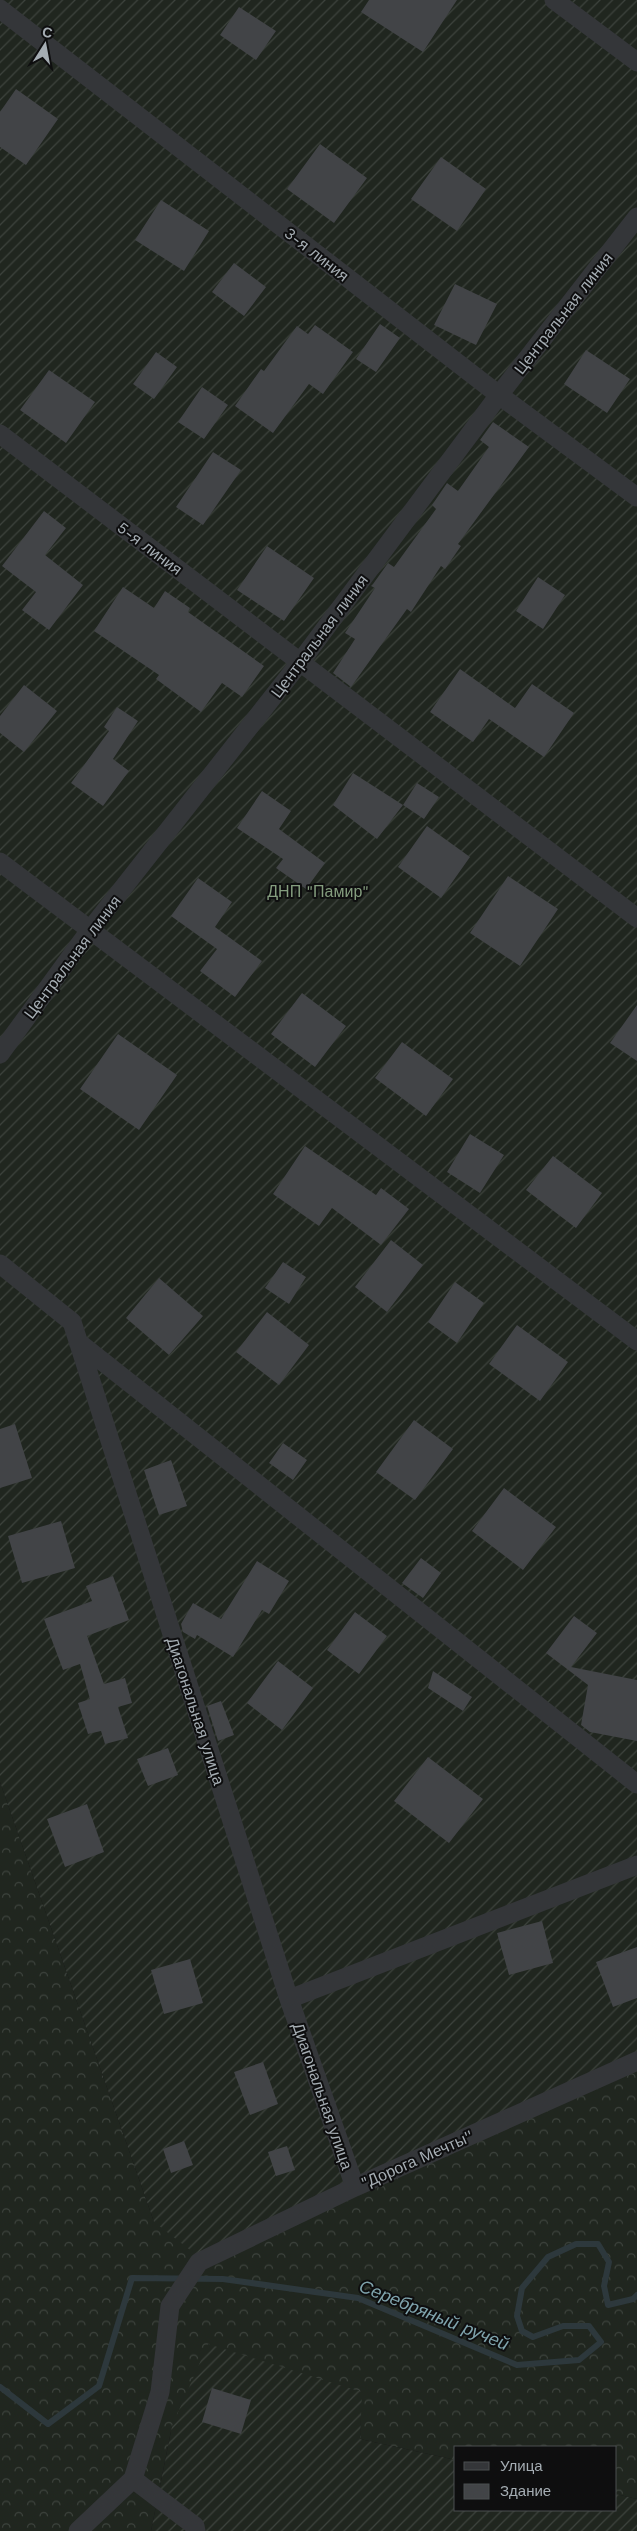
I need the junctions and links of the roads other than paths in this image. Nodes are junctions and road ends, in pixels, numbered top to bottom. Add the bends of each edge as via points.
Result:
1 (554, 0) edge
2 (0, 9) edge
3 (637, 62) edge
4 (637, 217) edge
5 (499, 395) junction
6 (0, 434) edge
7 (637, 497) edge
8 (301, 661) junction
9 (0, 862) edge
10 (637, 918) edge
11 (90, 930) junction
12 (0, 1054) edge
13 (0, 1264) edge
14 (637, 1341) edge
15 (78, 1342) junction
16 (637, 1784) edge
17 (637, 1865) edge
18 (289, 2000) junction
19 (637, 2061) edge
20 (355, 2187) junction
21 (133, 2479) junction
22 (78, 2531) edge
23 (196, 2531) edge

1 - 3 street
2 - 5 street, 3-я линия
4 - 5 street, Центральная линия
5 - 7 street, 3-я линия
5 - 8 street, Центральная линия
6 - 8 street, 5-я линия
8 - 10 street, 5-я линия
8 - 11 street, Центральная линия
9 - 11 street
11 - 12 street, Центральная линия
11 - 14 street
13 - 15 street, Диагональная улица via 72,1322
15 - 16 street
15 - 18 street, Диагональная улица
17 - 18 street
18 - 20 street, Диагональная улица
19 - 20 street, "Дорога Мечты''
20 - 21 street, "Дорога Мечты'' via 200,2262 170,2306 160,2392
21 - 22 street
21 - 23 street via 196,2526

